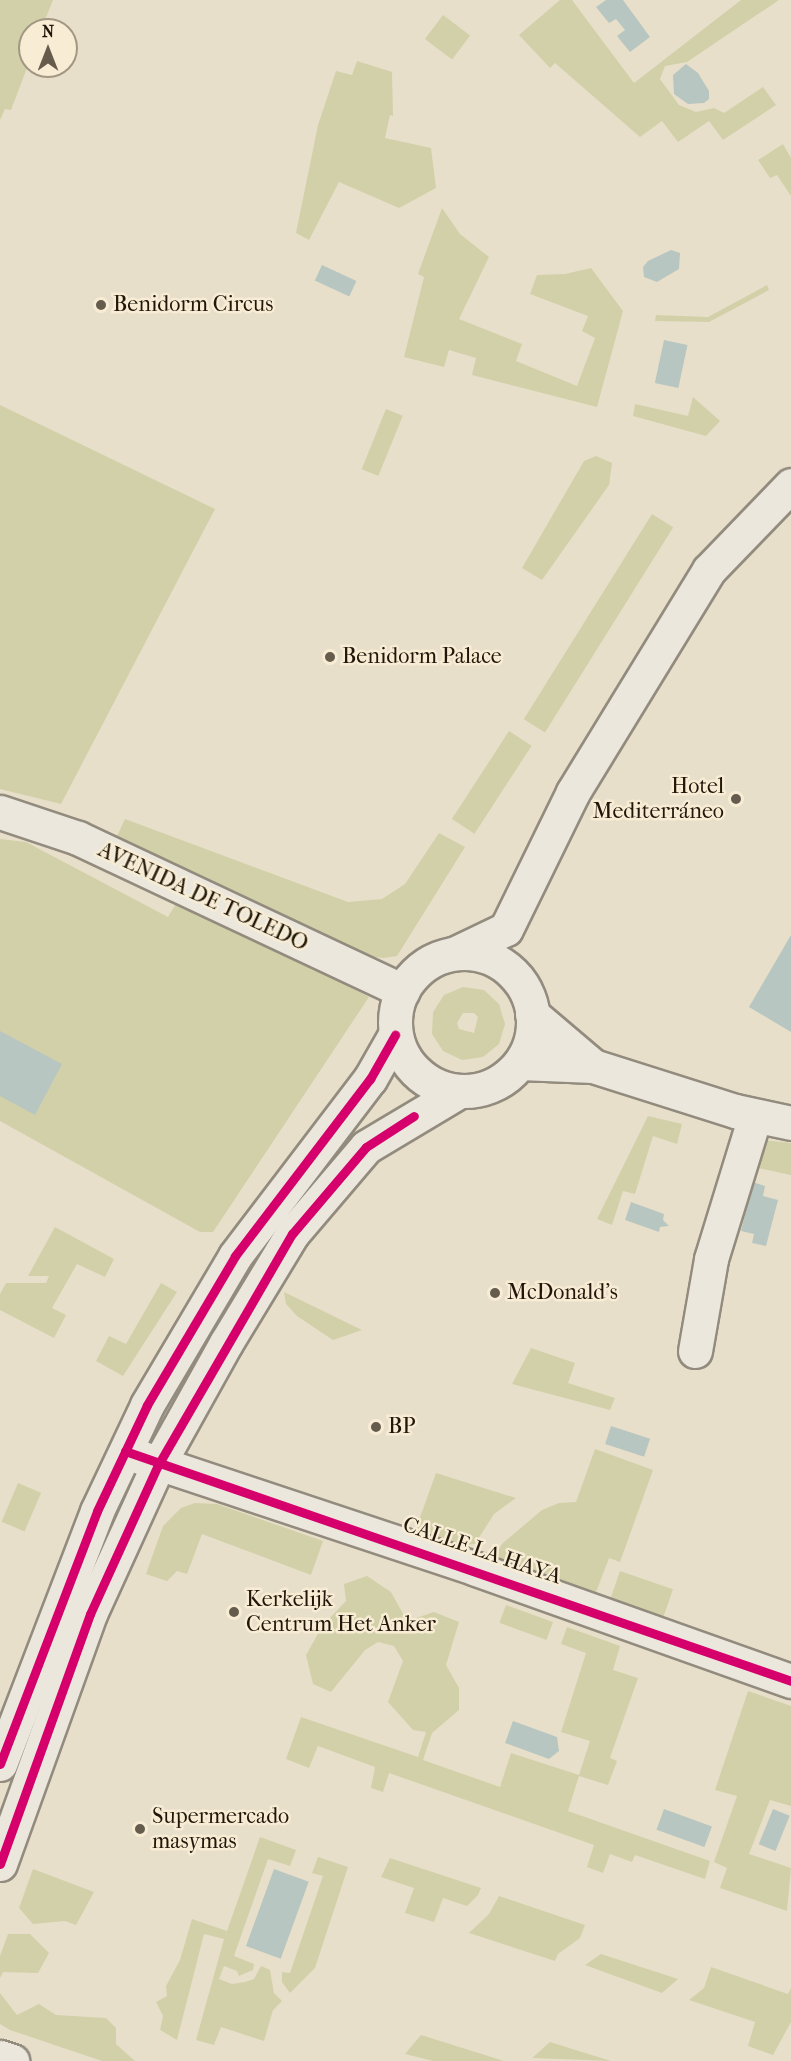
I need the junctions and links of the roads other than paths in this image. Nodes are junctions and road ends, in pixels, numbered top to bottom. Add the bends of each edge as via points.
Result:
1 (791, 486) edge
2 (0, 812) edge
3 (506, 929) junction
4 (456, 953) junction
5 (517, 977) junction
6 (403, 991) junction
7 (532, 1014) junction
8 (395, 1035) junction
9 (520, 1063) junction
10 (593, 1066) junction
11 (460, 1091) junction
12 (755, 1116) junction
13 (791, 1123) edge
14 (695, 1351) dead end
15 (125, 1451) junction
16 (158, 1465) junction
17 (791, 1681) edge
18 (0, 1764) edge
19 (0, 1864) edge
20 (0, 2057) edge
21 (12, 2061) edge

1 - 3 street via 709,570 573,792
2 - 6 street, AVENIDA DE TOLEDO via 78,838
3 - 4 street
3 - 5 street
4 - 5 street via 478,954 500,963
4 - 6 street via 434,960 416,973
5 - 7 street
6 - 8 street via 395,1012
7 - 9 street via 531,1042
7 - 10 street
8 - 11 street via 403,1056 417,1074 437,1086
8 - 15 street via 370,1079 235,1256 147,1405
9 - 10 street
9 - 11 street via 503,1079 483,1089
10 - 12 street
11 - 16 street via 366,1147 292,1234
12 - 13 street
12 - 14 street via 711,1259
15 - 16 street, CALLE LA HAYA
15 - 18 street via 97,1511
16 - 17 street, CALLE LA HAYA via 344,1524
16 - 19 street via 90,1614
20 - 21 street

